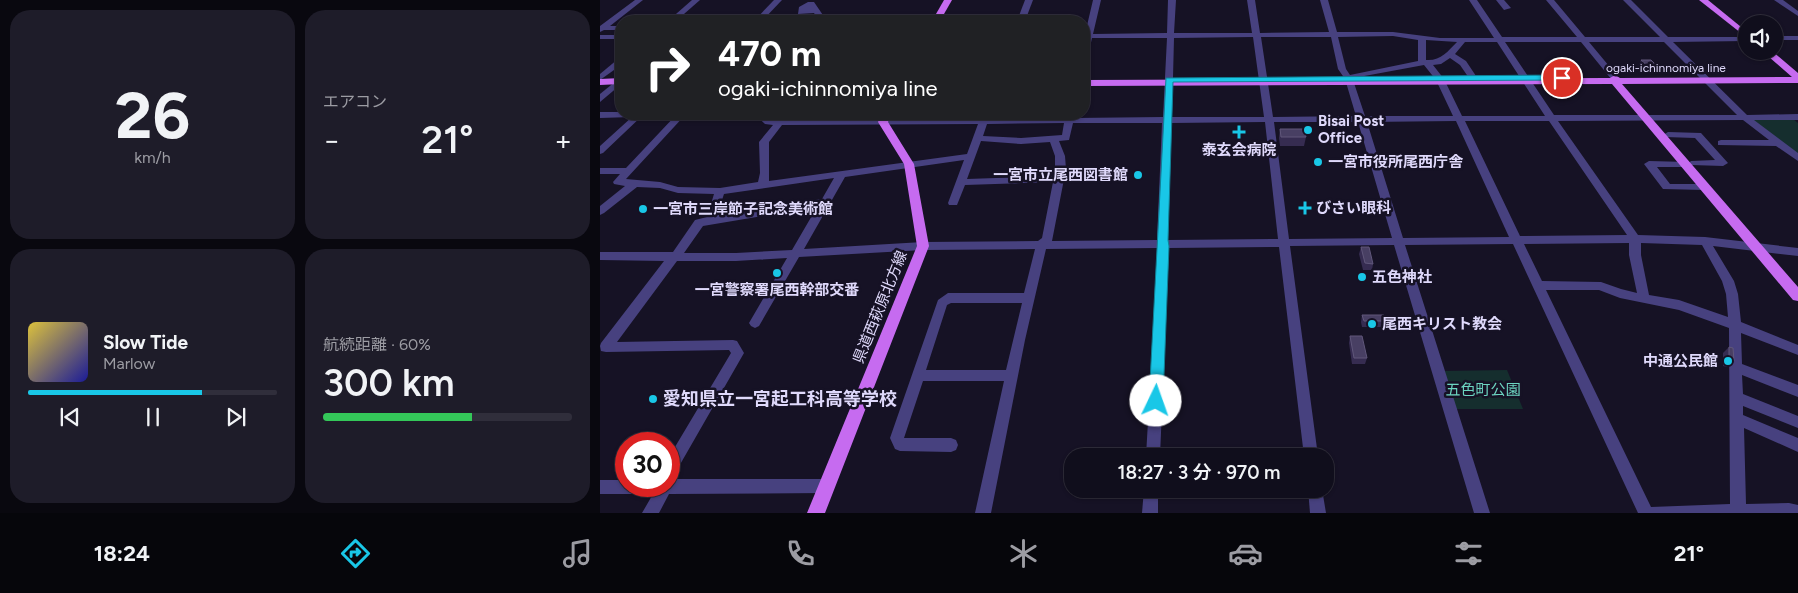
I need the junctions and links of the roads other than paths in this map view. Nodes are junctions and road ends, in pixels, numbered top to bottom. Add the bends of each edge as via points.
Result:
1 (640, 0) edge
2 (696, 0) edge
3 (778, 0) edge
4 (948, 0) edge
5 (1021, 0) edge
6 (1029, 0) edge
7 (1097, 0) edge
8 (1172, 0) edge
9 (1251, 0) edge
10 (1324, 0) edge
11 (1473, 0) edge
12 (1500, 0) edge
13 (1550, 0) edge
14 (1626, 0) edge
15 (1703, 0) edge
16 (1778, 0) edge
17 (812, 4) edge
18 (1507, 8) dead end
19 (1798, 14) edge
20 (620, 15) edge
21 (679, 15) edge
22 (764, 15) edge
23 (818, 15) edge
24 (939, 15) edge
25 (1015, 15) edge
26 (1023, 15) edge
27 (615, 18) edge
28 (610, 22) junction
29 (615, 22) edge
30 (1090, 23) edge
31 (615, 28) edge
32 (601, 29) edge
33 (1738, 30) edge
34 (1334, 34) junction
35 (1172, 35) junction
36 (1256, 35) junction
37 (1090, 36) edge
38 (600, 37) edge
39 (615, 37) edge
40 (1738, 37) edge
41 (1783, 38) edge
42 (1798, 38) edge
43 (1422, 39) junction
44 (1582, 39) junction
45 (1666, 39) junction
46 (1463, 40) junction
47 (1500, 40) junction
48 (1450, 54) junction
49 (1777, 60) edge
50 (1424, 63) junction
51 (615, 66) edge
52 (600, 78) edge
53 (1798, 78) edge
54 (1474, 79) junction
55 (1527, 79) junction
56 (1705, 79) junction
57 (1350, 80) junction
58 (1439, 80) junction
59 (1617, 80) junction
60 (1090, 81) edge
61 (1169, 81) junction
62 (1264, 81) junction
63 (600, 83) edge
64 (615, 83) edge
65 (615, 86) edge
66 (600, 99) edge
67 (600, 115) edge
68 (615, 115) edge
69 (1649, 117) junction
70 (1746, 117) junction
71 (1798, 117) edge
72 (1553, 118) junction
73 (1269, 119) junction
74 (1362, 119) junction
75 (1457, 119) junction
76 (634, 120) edge
77 (676, 120) edge
78 (781, 120) edge
79 (885, 120) edge
80 (981, 120) edge
81 (982, 120) edge
82 (1040, 120) edge
83 (1167, 120) junction
84 (1069, 121) edge
85 (1668, 135) junction
86 (978, 138) junction
87 (1054, 139) junction
88 (1721, 143) dead end
89 (1778, 143) junction
90 (600, 151) edge
91 (967, 156) junction
92 (1798, 158) edge
93 (1689, 164) junction
94 (910, 165) junction
95 (628, 171) junction
96 (600, 172) edge
97 (841, 175) junction
98 (1059, 179) junction
99 (961, 182) junction
100 (635, 183) junction
101 (763, 185) junction
102 (1704, 187) junction
103 (720, 191) junction
104 (825, 202) junction
105 (953, 203) dead end
106 (600, 211) edge
107 (713, 219) junction
108 (1635, 239) junction
109 (1518, 240) junction
110 (1400, 241) junction
111 (1705, 241) junction
112 (1162, 243) junction
113 (1283, 243) junction
114 (1042, 244) junction
115 (923, 246) junction
116 (1761, 247) junction
117 (1798, 252) edge
118 (796, 253) junction
119 (600, 256) edge
120 (675, 256) junction
121 (1536, 284) junction
122 (1798, 285) edge
123 (1798, 296) edge
124 (1030, 298) junction
125 (1644, 299) junction
126 (755, 323) dead end
127 (1735, 326) junction
128 (1798, 350) edge
129 (1736, 367) junction
130 (918, 376) junction
131 (1012, 376) junction
132 (1798, 391) edge
133 (1736, 396) junction
134 (1737, 419) junction
135 (1798, 422) edge
136 (951, 445) dead end
137 (1798, 445) edge
138 (1153, 448) edge
139 (1310, 448) edge
140 (680, 451) edge
141 (826, 486) junction
142 (600, 487) edge
143 (615, 487) edge
144 (680, 487) edge
145 (660, 497) edge
146 (1151, 498) edge
147 (1316, 498) edge
148 (1738, 512) edge
149 (650, 513) edge
150 (816, 513) edge
151 (983, 513) edge
152 (1150, 513) edge
153 (1318, 513) edge
154 (1482, 513) edge
155 (1646, 513) edge
156 (1654, 513) edge
157 (1798, 513) edge

1 - 20 street
2 - 21 street
3 - 22 street
4 - 24 main road
5 - 25 street
6 - 26 street
7 - 30 street
8 - 35 street
9 - 36 street
10 - 34 street
11 - 47 street
12 - 18 street
13 - 44 street
14 - 45 street
15 - 33 main road
16 - 19 street
17 - 23 street
27 - 28 street
28 - 29 street
28 - 32 street
31 - 32 street
34 - 36 street
34 - 43 street via 1393,34
34 - 57 street via 1342,69
35 - 36 street
35 - 37 street
35 - 61 street
36 - 62 street
38 - 39 street
40 - 45 street
41 - 42 street
43 - 46 street
43 - 50 street
44 - 45 street
44 - 47 street
44 - 59 street
45 - 56 street
46 - 47 street
46 - 48 street
47 - 55 street
48 - 50 street via 1438,62
48 - 54 street via 1463,62
49 - 53 main road
50 - 57 street via 1357,75
50 - 58 street
51 - 52 street
53 - 56 main road, ogaki-ichinnomiya line
54 - 55 main road, ogaki-ichinnomiya line
54 - 58 main road, ogaki-ichinnomiya line
55 - 58 main road, ogaki-ichinnomiya line
55 - 59 main road, ogaki-ichinnomiya line
55 - 72 street
56 - 59 main road, ogaki-ichinnomiya line
56 - 70 street
57 - 58 main road, ogaki-ichinnomiya line
57 - 62 main road, ogaki-ichinnomiya line
57 - 74 street
58 - 75 street
59 - 69 main road
60 - 61 main road, ogaki-ichinnomiya line
61 - 62 main road, ogaki-ichinnomiya line
61 - 83 street
62 - 73 street
63 - 64 main road
65 - 66 street
67 - 68 street
69 - 70 street
69 - 72 street
69 - 85 main road
69 - 93 main road
70 - 71 street
70 - 89 street
72 - 75 street
72 - 108 street
73 - 74 street
73 - 83 street
73 - 113 street
74 - 75 street
74 - 110 street
75 - 109 street
76 - 90 street
77 - 95 street
78 - 101 street via 764,142 766,174
79 - 94 main road, 県道西萩原北方線
80 - 91 street
81 - 86 street
82 - 84 street
83 - 84 street
83 - 112 street
84 - 87 street via 1066,138
85 - 93 main road
85 - 93 street via 1698,135 1723,163
86 - 87 street
86 - 91 street
87 - 98 street via 1061,163
88 - 89 street
89 - 92 street
91 - 94 street
91 - 99 street
93 - 102 main road
93 - 102 street via 1649,164 1667,187
93 - 116 main road
94 - 97 street
94 - 115 main road, 県道西萩原北方線
95 - 96 street
95 - 100 street via 618,182
97 - 101 street
97 - 104 street
98 - 99 street
98 - 114 street via 1047,240
99 - 105 street
100 - 103 street via 678,190
100 - 106 street
101 - 103 street
102 - 116 main road
103 - 107 street
104 - 107 street
104 - 118 street
107 - 120 street via 699,223
108 - 109 street
108 - 111 street
108 - 125 street
109 - 110 street
109 - 121 street
110 - 113 street
110 - 154 street
111 - 116 street
111 - 127 street via 1728,281
112 - 113 street
112 - 114 street
112 - 138 street
113 - 139 street
114 - 115 street
114 - 124 street
115 - 118 street
115 - 141 main road, 県道西萩原北方線
116 - 117 street
116 - 122 main road
116 - 123 main road
118 - 120 street
118 - 126 street
119 - 120 street
120 - 140 street via 606,347 733,345 738,353
121 - 125 street via 1601,286
121 - 155 street
124 - 130 street via 948,298 942,303
124 - 131 street
125 - 127 street via 1678,305
127 - 128 street
127 - 129 street
129 - 132 street
129 - 133 street
130 - 131 street
130 - 136 street via 897,438 900,444
131 - 151 street
133 - 134 street
133 - 135 street
134 - 137 street
134 - 148 street
141 - 144 street
141 - 150 main road, 県道西萩原北方線
142 - 143 street
145 - 149 street
146 - 152 street
147 - 153 street
148 - 156 street
148 - 157 street

